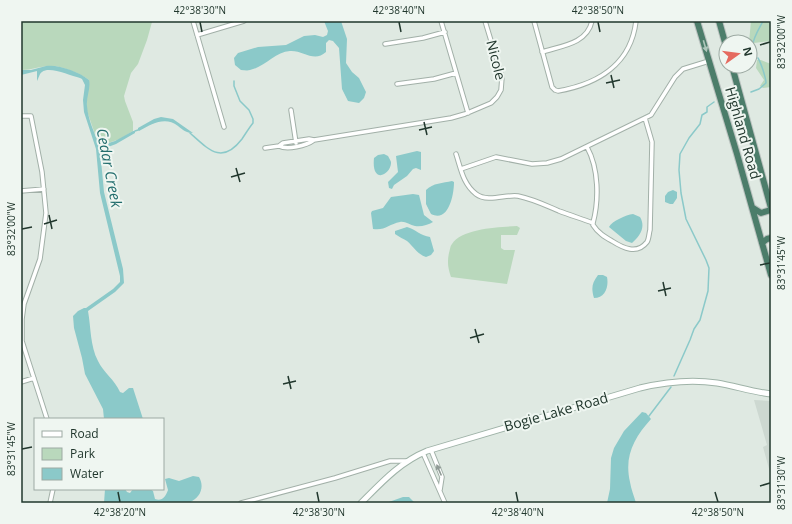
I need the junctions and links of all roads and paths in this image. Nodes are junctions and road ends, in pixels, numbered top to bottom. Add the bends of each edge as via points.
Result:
1 (193, 21) edge
2 (244, 21) edge
3 (441, 21) edge
4 (485, 21) edge
5 (534, 21) edge
6 (592, 21) edge
7 (636, 21) edge
8 (697, 21) edge
9 (719, 21) edge
10 (444, 32) junction
11 (723, 34) edge
12 (197, 35) junction
13 (385, 44) dead end
14 (542, 52) junction
15 (709, 61) junction
16 (456, 73) junction
17 (734, 74) edge
18 (397, 84) dead end
19 (291, 110) dead end
20 (468, 113) junction
21 (21, 116) edge
22 (645, 118) junction
23 (224, 127) dead end
24 (314, 140) junction
25 (296, 141) junction
26 (279, 146) junction
27 (296, 146) junction
28 (587, 147) junction
29 (265, 148) dead end
30 (456, 154) dead end
31 (461, 170) junction
32 (44, 189) junction
33 (21, 192) edge
34 (752, 208) junction
35 (771, 209) edge
36 (593, 223) junction
37 (771, 238) edge
38 (762, 243) junction
39 (771, 275) edge
40 (23, 304) edge
41 (34, 378) junction
42 (21, 382) edge
43 (771, 394) edge
44 (47, 418) edge
45 (431, 450) junction
46 (422, 453) junction
47 (408, 461) junction
48 (53, 490) edge
49 (440, 491) junction
50 (50, 503) edge
51 (241, 503) edge
52 (361, 503) edge
53 (445, 503) edge

1 - 12 street
2 - 12 street
3 - 10 street
4 - 20 street, Nicole via 502,79 501,90 491,103
5 - 14 street
6 - 14 street via 587,32 579,40
7 - 14 street via 628,48 619,62 608,72 588,83 560,91 554,89
8 -> 15 highway, Highland Road
9 - 11 highway
10 - 13 street
10 - 16 street
12 - 23 street
15 - 22 street via 683,69 651,115
15 - 34 highway, Highland Road
16 - 18 street
16 - 20 street
17 - 35 highway, Highland Road
19 - 25 street
20 - 24 street
21 - 32 street via 32,116
22 - 28 street
22 - 36 street via 652,142 650,230 647,241 641,247 632,250 623,248 597,232
24 - 25 street
24 - 27 street via 310,144
25 - 26 street via 282,143
25 - 27 street
26 - 27 street
26 - 29 street
28 - 31 street via 561,159 547,162 532,164 496,157
28 - 36 street via 595,171 596,211
30 - 31 street
31 - 36 street via 469,188 478,196 524,197
32 - 33 street
32 - 40 street via 46,212 40,259
34 - 35 highway via 761,213
34 - 38 highway, Highland Road
37 - 38 highway
38 - 39 highway, Highland Road
40 - 41 street via 22,341
41 - 42 street
41 - 44 street
43 - 45 main road, Bogie Lake Road via 705,382 659,384 599,399
45 - 46 main road, Bogie Lake Road
49 -> 45 street via 442,477
46 - 47 main road, Bogie Lake Road
46 - 49 street
47 - 51 street via 385,462
47 - 52 main road, Bogie Lake Road via 390,474
48 - 50 street
49 - 53 street

